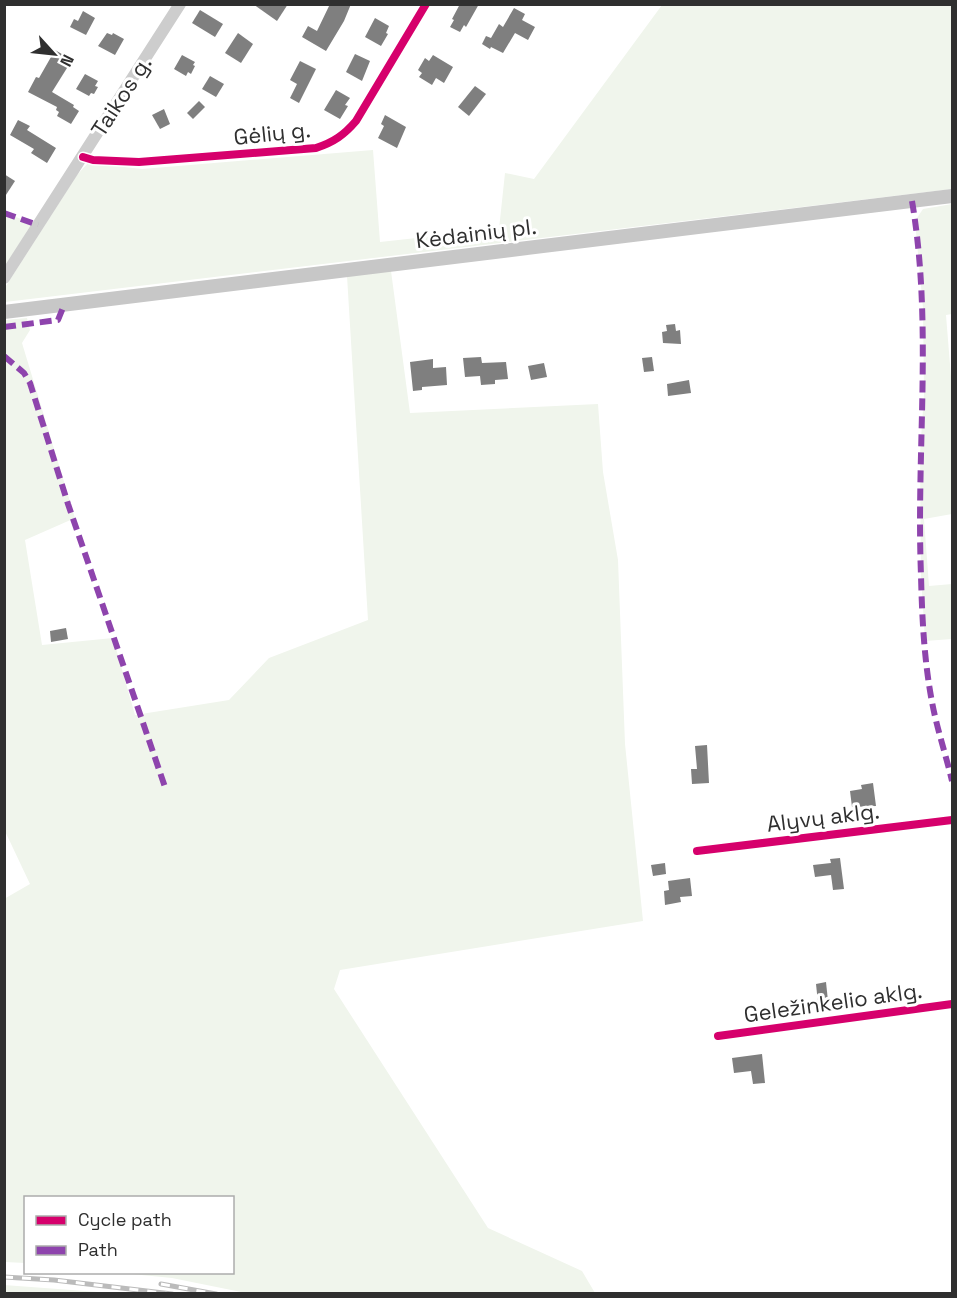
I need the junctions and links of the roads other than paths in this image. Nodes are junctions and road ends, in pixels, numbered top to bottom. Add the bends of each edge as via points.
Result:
1 (180, 4) edge
2 (426, 4) edge
3 (82, 157) junction
4 (952, 196) edge
5 (4, 278) edge
6 (4, 312) edge
7 (952, 820) edge
8 (697, 851) dead end
9 (952, 1004) edge
10 (718, 1036) dead end

1 - 3 main road, Taikos g.
2 - 3 street, Gėlių g. via 356,122 333,142 316,148 139,162
3 - 5 main road, Taikos g.
4 - 6 main road, Kėdainių pl.
7 - 8 street, Alyvų aklg.
9 - 10 street, Geležinkelio aklg.

